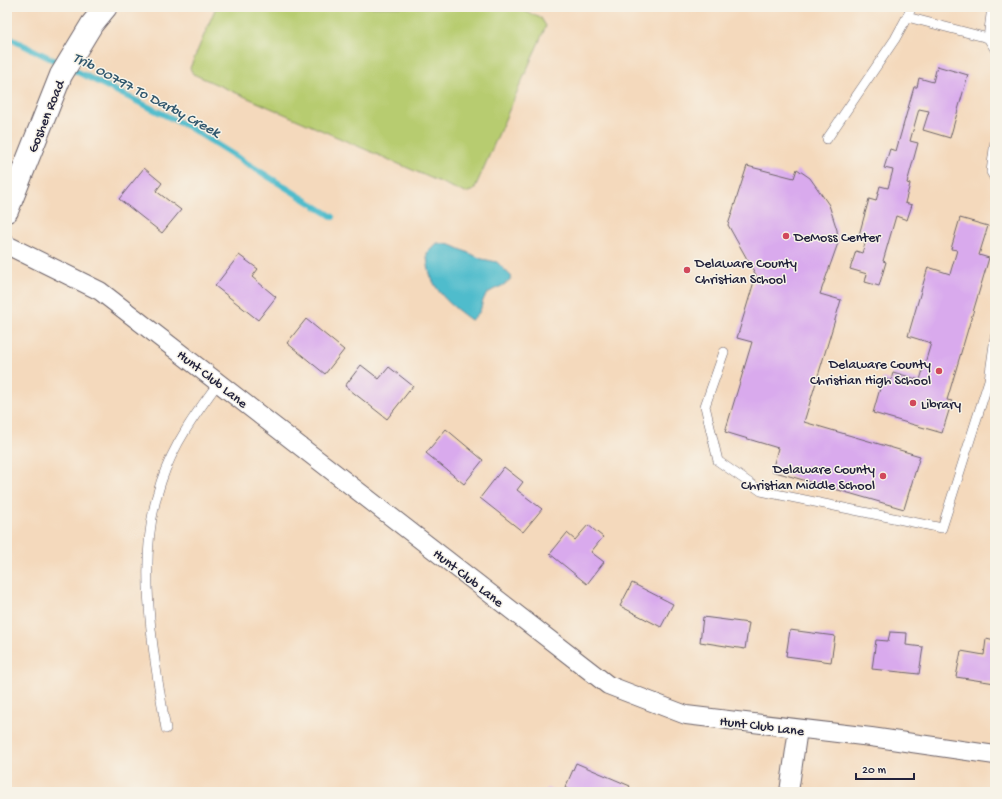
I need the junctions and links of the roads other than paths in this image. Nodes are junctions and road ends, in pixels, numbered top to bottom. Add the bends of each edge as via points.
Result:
1 (106, 7) edge
2 (912, 7) edge
3 (992, 7) edge
4 (907, 17) junction
5 (988, 38) junction
6 (995, 49) edge
7 (827, 138) dead end
8 (995, 140) edge
9 (995, 179) edge
10 (7, 211) edge
11 (7, 245) edge
12 (995, 337) edge
13 (724, 352) dead end
14 (219, 382) junction
15 (166, 729) dead end
16 (798, 729) junction
17 (995, 755) edge
18 (789, 792) edge

1 - 10 street, Goshen Road via 92,24 64,69
2 - 4 lane
3 - 5 lane
4 - 5 lane
4 - 7 lane via 895,40
5 - 6 lane
8 - 9 lane via 991,172
11 - 14 street, Hunt Club Lane via 100,291
12 - 13 lane via 989,380 942,528 761,491 718,461 705,406
14 - 15 lane via 194,415 175,450 161,482 151,520 148,566 154,654
14 - 16 street, Hunt Club Lane via 608,685 686,715
16 - 17 street, Hunt Club Lane
16 - 18 street

